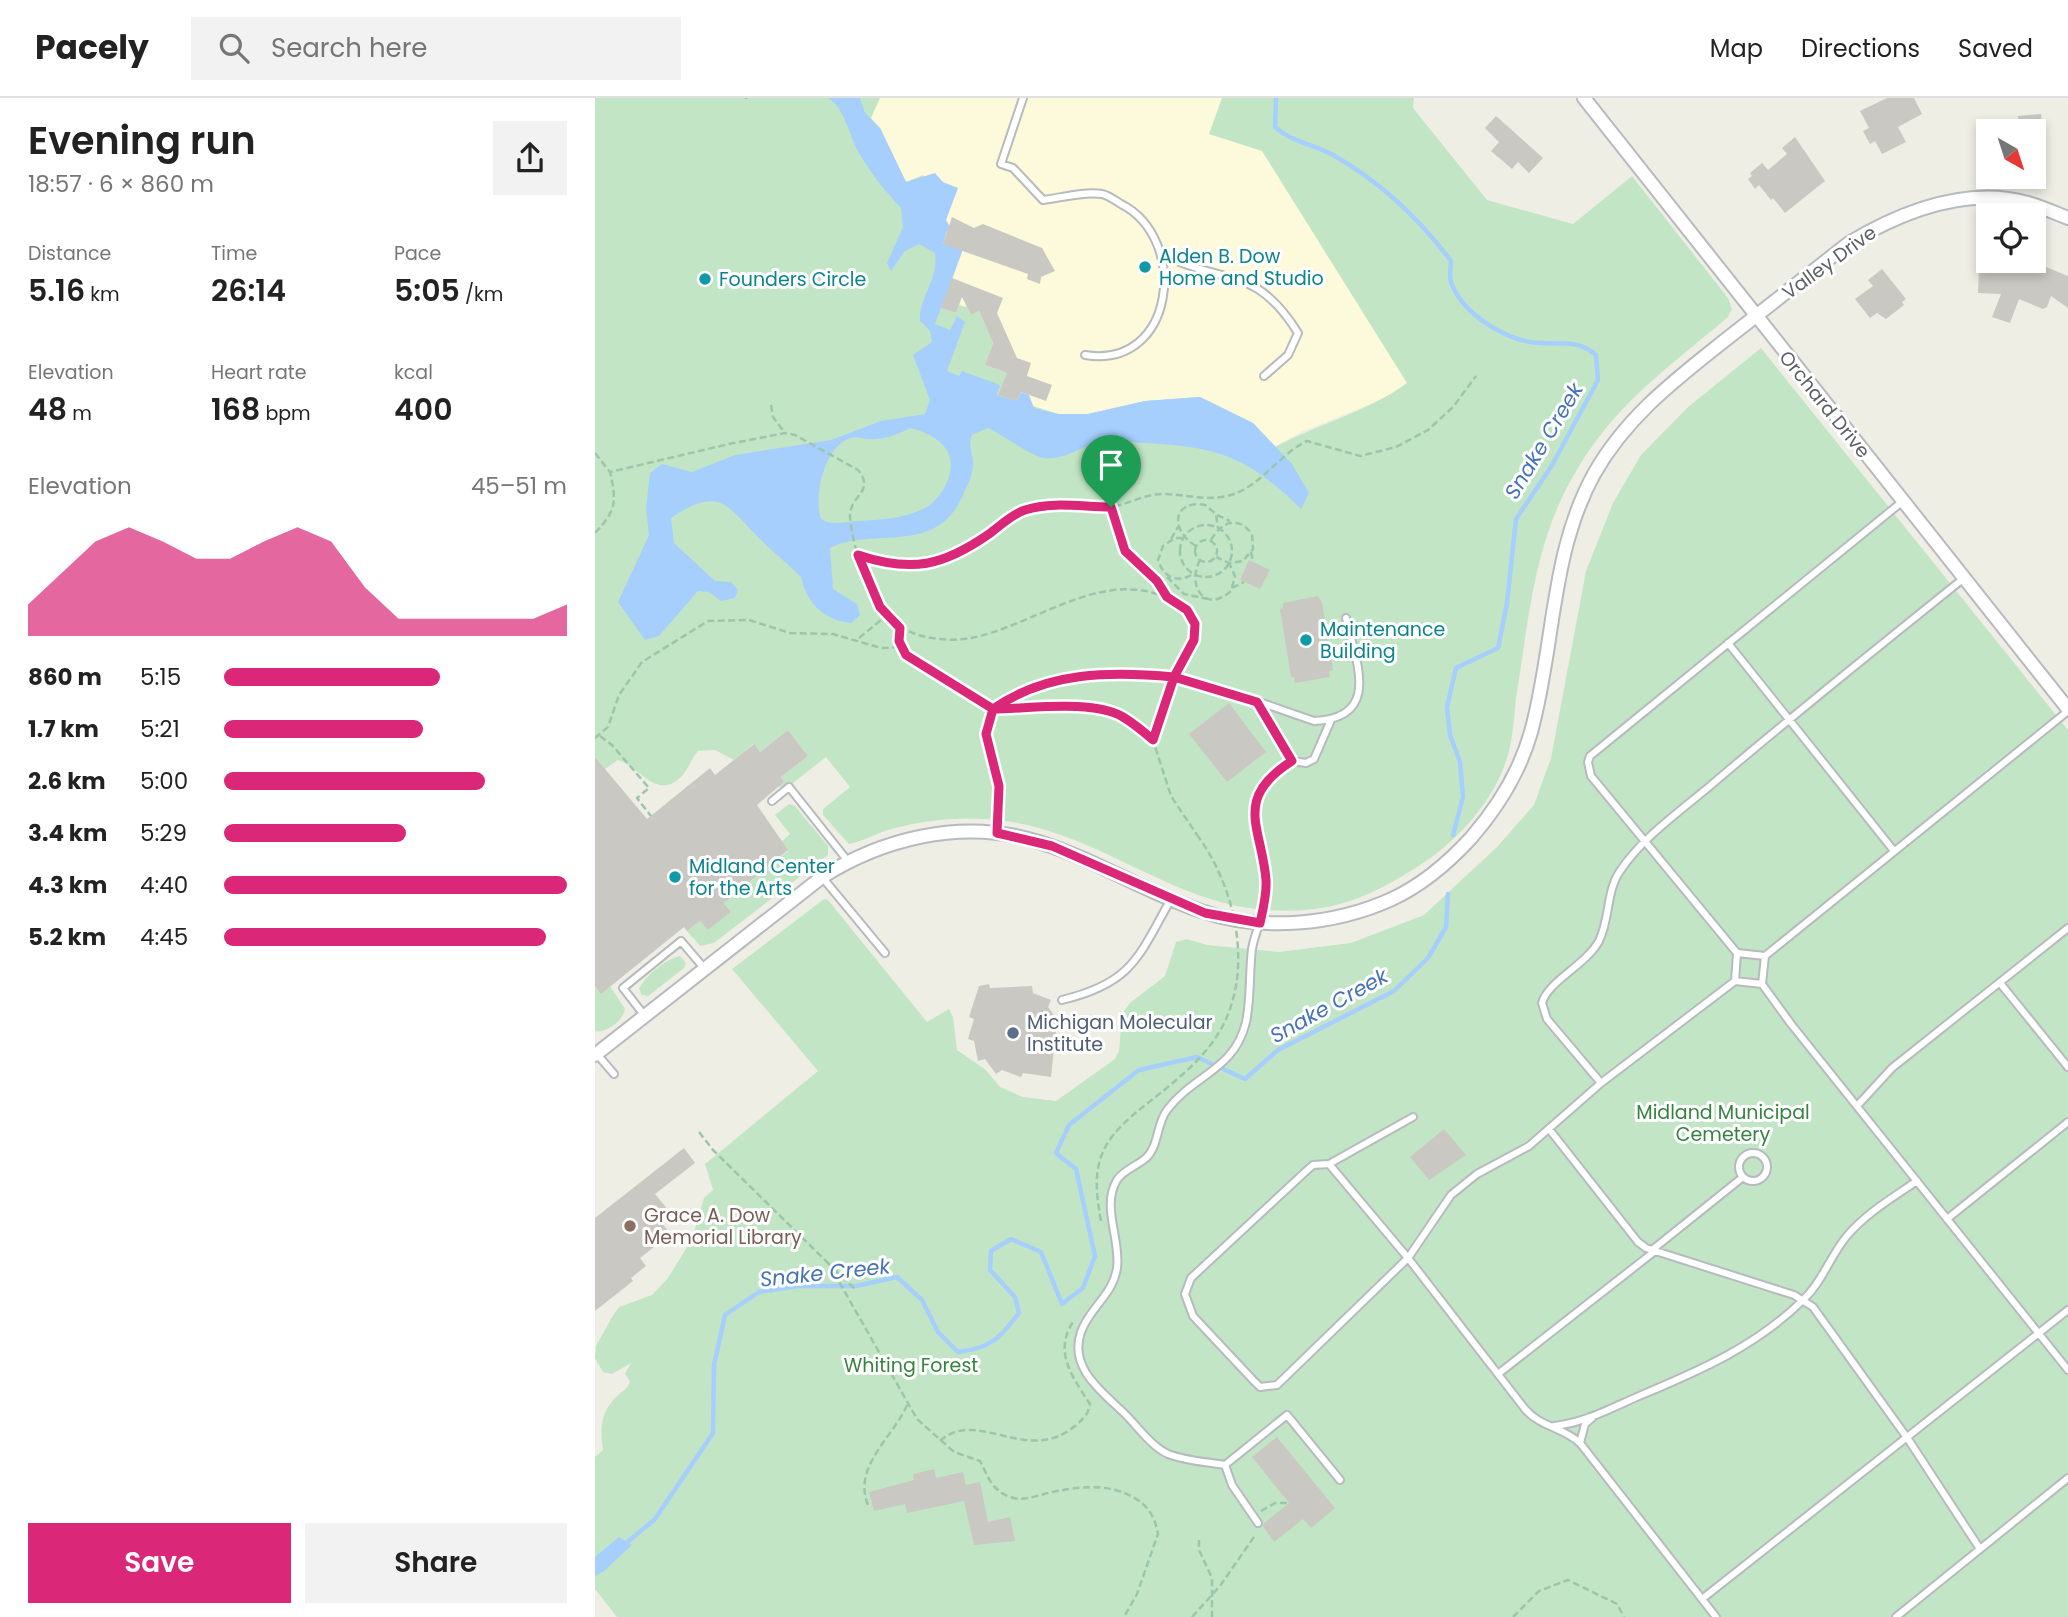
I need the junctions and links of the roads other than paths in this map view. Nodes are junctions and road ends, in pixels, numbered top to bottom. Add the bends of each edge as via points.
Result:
1 (1023, 98) edge
2 (1584, 98) edge
3 (2068, 218) edge
4 (1163, 255) junction
5 (1755, 316) junction
6 (1084, 355) dead end
7 (1265, 376) dead end
8 (1903, 501) junction
9 (1964, 578) junction
10 (1346, 618) dead end
11 (1728, 643) junction
12 (1257, 702) junction
13 (2068, 710) edge
14 (1789, 719) junction
15 (1331, 720) junction
16 (1292, 761) junction
17 (772, 801) dead end
18 (997, 833) junction
19 (1645, 842) junction
20 (1894, 851) junction
21 (848, 860) junction
22 (822, 877) junction
23 (1171, 899) junction
24 (1260, 923) junction
25 (2068, 928) edge
26 (885, 953) dead end
27 (1737, 953) junction
28 (1765, 956) junction
29 (704, 968) junction
30 (1735, 981) junction
31 (2000, 983) junction
32 (1762, 984) junction
33 (1062, 1000) dead end
34 (644, 1015) junction
35 (596, 1053) edge
36 (2068, 1068) edge
37 (614, 1074) dead end
38 (1601, 1083) junction
39 (1857, 1106) junction
40 (1413, 1117) dead end
41 (2068, 1122) edge
42 (1549, 1129) junction
43 (1329, 1164) junction
44 (1743, 1177) junction
45 (1917, 1181) junction
46 (1947, 1219) junction
47 (1653, 1251) junction
48 (1408, 1258) junction
49 (1803, 1301) junction
50 (2068, 1310) edge
51 (2039, 1334) junction
52 (2068, 1370) edge
53 (1498, 1374) junction
54 (1597, 1415) junction
55 (1552, 1426) junction
56 (1908, 1439) junction
57 (1580, 1443) junction
58 (1226, 1465) junction
59 (2068, 1478) edge
60 (1340, 1480) dead end
61 (1258, 1523) road end
62 (1980, 1549) junction
63 (1702, 1600) junction
64 (1716, 1617) edge
65 (1896, 1617) edge

1 - 4 lane via 1001,164 1013,168 1043,200 1103,194 1133,210
2 - 5 street, Orchard Drive
3 - 5 street, Valley Drive via 2027,202 1982,197 1908,213 1849,243
4 - 6 lane via 1166,283 1144,340 1127,353 1104,359
4 - 7 lane via 1257,286 1274,299 1298,333 1287,355
5 - 8 street, Orchard Drive
5 - 24 street, Valley Drive via 1656,395 1615,441 1594,474 1578,507 1560,566 1531,734 1506,790 1483,824 1446,863 1394,898 1342,916
8 - 9 street, Orchard Drive
8 - 11 lane
9 - 13 street, Orchard Drive
9 - 14 lane
10 - 15 lane via 1360,679 1359,698 1348,713
11 - 14 lane
11 - 19 lane via 1590,756 1591,776
12 - 15 lane via 1314,721
12 - 16 lane
12 - 18 lane via 1174,677 1116,671 1061,679 1007,699 993,709 986,734 999,786
13 - 20 lane
14 - 19 lane
14 - 20 lane
15 - 16 lane via 1314,759
16 - 24 lane via 1262,788 1254,811 1266,879
17 - 21 lane via 789,787
18 - 21 street, Valley Drive via 912,838
18 - 23 street, Valley Drive via 1052,846
19 - 27 lane
19 - 38 lane via 1615,878 1599,940 1583,961 1549,990 1542,1003 1546,1018
20 - 28 lane
21 - 22 street, Valley Drive
22 - 26 lane
22 - 29 street, Valley Drive
23 - 24 street, Valley Drive via 1205,913
23 - 33 lane via 1128,969 1094,992
24 - 58 lane via 1253,944 1247,1020 1233,1055 1167,1111 1158,1125 1153,1150 1114,1186 1111,1205 1117,1266 1110,1292 1092,1313 1079,1345 1089,1378 1147,1437 1167,1453
25 - 31 lane
27 - 28 lane
27 - 30 lane
28 - 32 lane
29 - 34 street, Valley Drive
29 - 34 lane via 681,941 623,988
30 - 32 lane
30 - 38 lane
31 - 36 lane
31 - 39 lane via 1892,1068
32 - 39 lane
34 - 35 street, Valley Drive
35 - 37 lane
38 - 42 lane
39 - 45 lane
40 - 43 lane
41 - 46 lane
42 - 47 lane via 1638,1242
42 - 48 lane via 1451,1195
43 - 48 lane
43 - 48 lane via 1313,1165 1191,1278 1185,1294 1193,1316 1253,1380 1267,1388 1286,1379
44 - 44 lane via 1751,1181 1764,1177 1767,1166 1762,1157 1751,1153 1741,1160
44 - 47 lane
45 - 46 lane
45 - 49 lane via 1858,1225
46 - 51 lane
47 - 49 lane
47 - 53 lane
48 - 53 lane
49 - 54 lane via 1725,1359
49 - 56 lane via 1813,1307
50 - 51 lane
51 - 52 lane
51 - 56 lane
53 - 55 lane via 1535,1420
54 - 55 lane
54 - 57 lane via 1585,1424
55 - 57 lane
56 - 62 lane
56 - 63 lane
57 - 63 lane
58 - 60 lane via 1287,1415
58 - 61 lane via 1232,1485
59 - 62 lane
62 - 65 lane
63 - 64 lane

